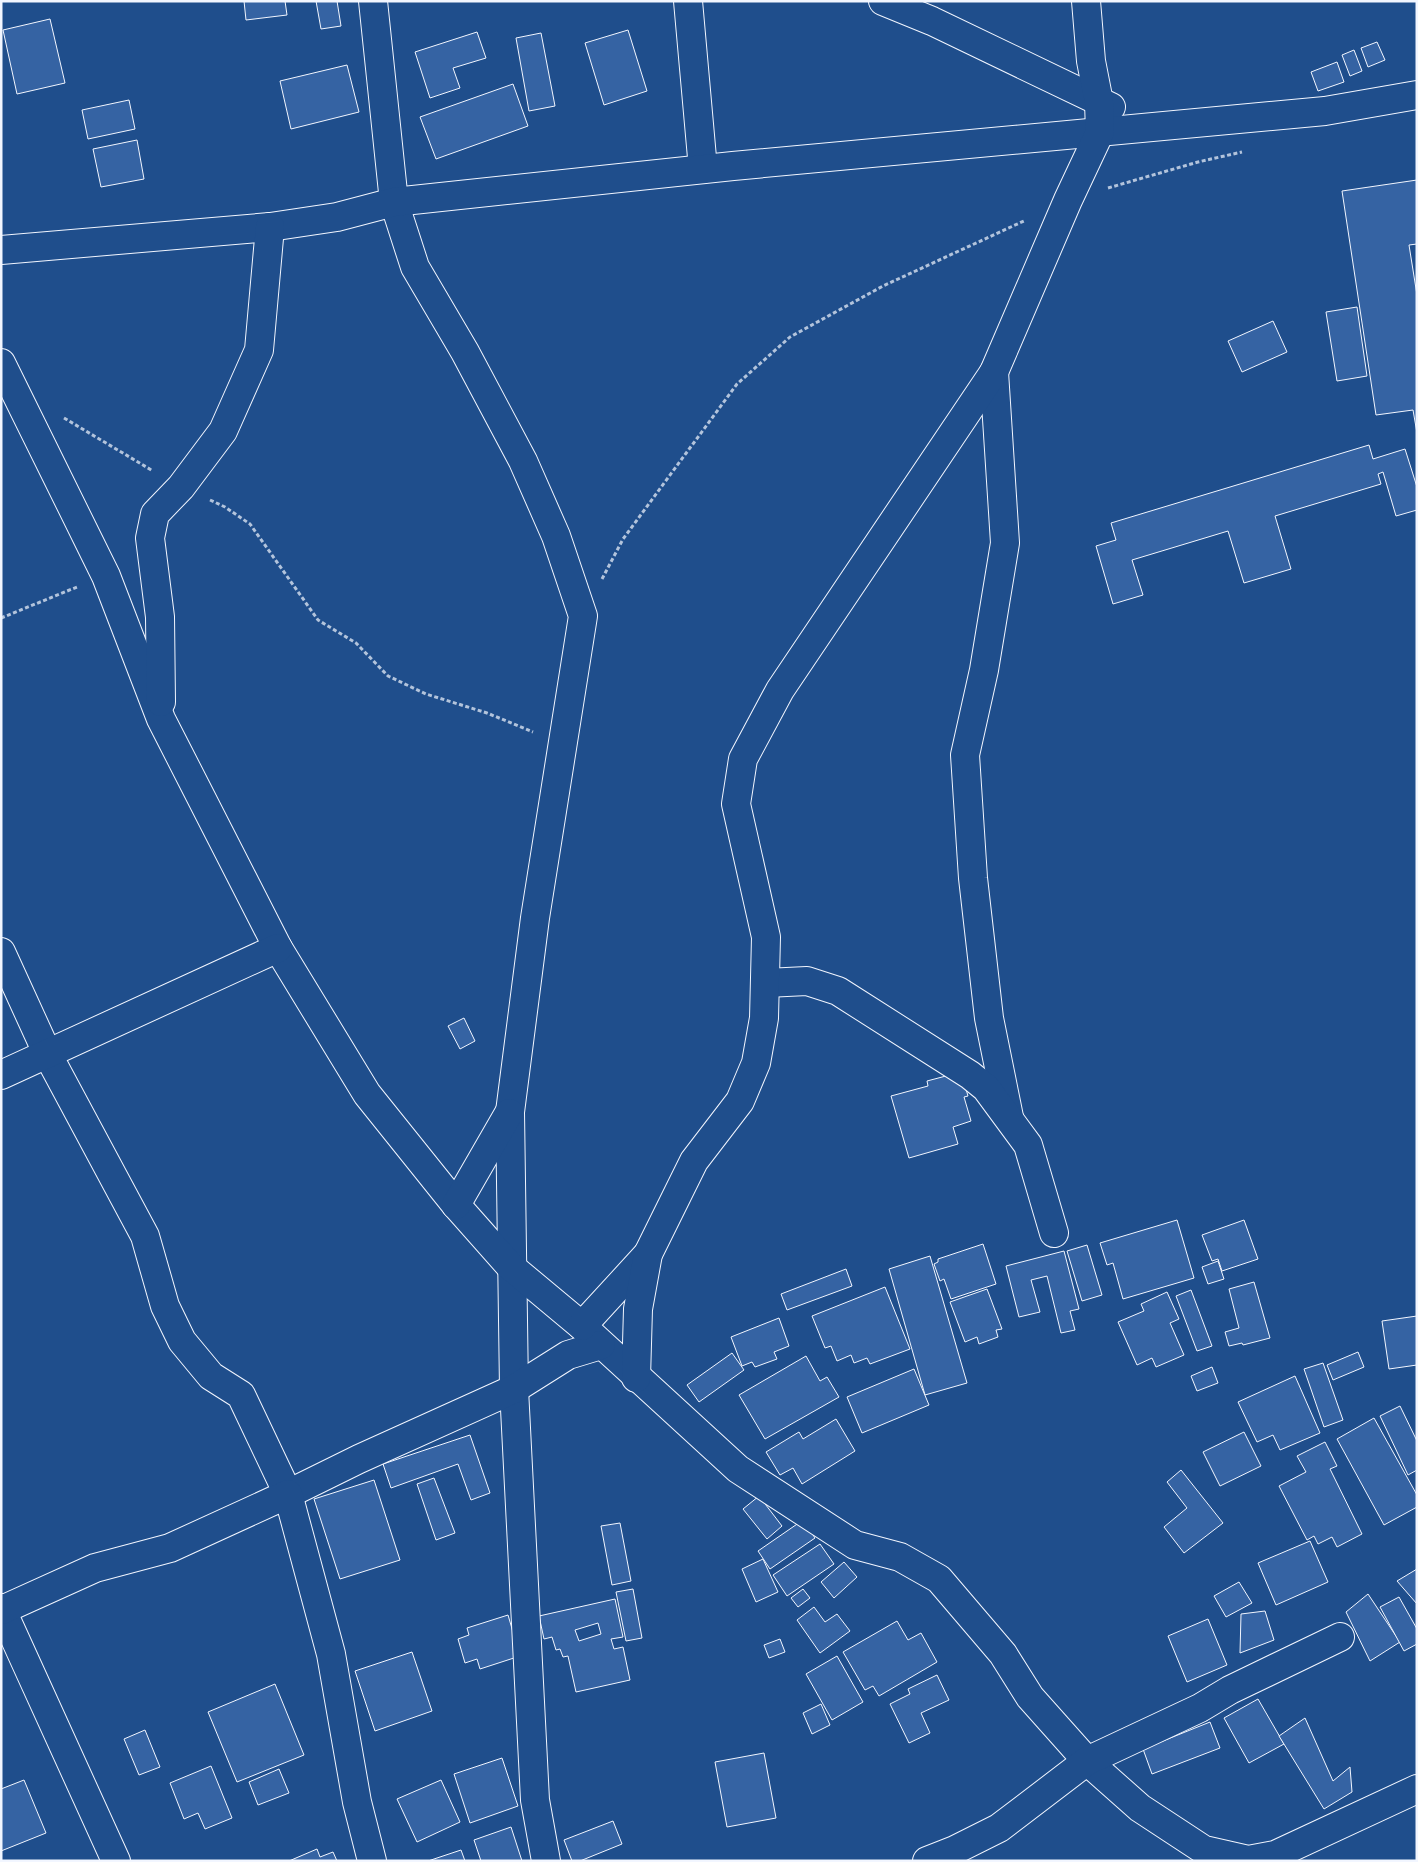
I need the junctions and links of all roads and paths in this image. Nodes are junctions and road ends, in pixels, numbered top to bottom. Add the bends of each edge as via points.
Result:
1 (373, 1) edge
2 (688, 1) edge
3 (883, 1) edge
4 (1086, 1) edge
5 (1417, 96) edge
6 (1099, 102) junction
7 (1152, 127) junction
8 (1100, 132) junction
9 (1246, 151) dead end
10 (703, 170) junction
11 (1068, 200) junction
12 (394, 202) junction
13 (270, 227) junction
14 (1, 250) edge
15 (1, 363) edge
16 (994, 372) junction
17 (57, 414) dead end
18 (181, 487) junction
19 (106, 576) junction
20 (584, 616) junction
21 (1, 618) edge
22 (161, 719) junction
23 (564, 744) junction
24 (278, 948) junction
25 (1, 952) edge
26 (766, 983) junction
27 (48, 1055) junction
28 (1, 1075) edge
29 (510, 1112) junction
30 (1009, 1116) junction
31 (456, 1205) junction
32 (1054, 1233) dead end
33 (648, 1254) junction
34 (510, 1266) junction
35 (582, 1326) junction
36 (601, 1345) junction
37 (636, 1378) junction
38 (514, 1389) junction
39 (288, 1494) junction
40 (2, 1609) edge
41 (1340, 1637) dead end
42 (1088, 1761) junction
43 (1417, 1790) edge
44 (116, 1861) edge
45 (372, 1861) edge
46 (546, 1861) edge
47 (927, 1861) edge

1 - 12 street
2 - 10 street
3 - 6 street via 932,21
4 - 6 street via 1091,61
5 - 7 street via 1325,111
6 - 7 street
6 - 8 street
7 - 8 street
8 - 10 street
8 - 11 street
9 - 11 path
10 - 12 street
11 - 16 street
11 - 20 path via 883,286 790,337 737,384 623,539
12 - 13 street
12 - 20 street via 415,267 523,461 556,536
13 - 14 street
13 - 18 street via 259,350 223,430
15 - 19 street
16 - 26 street via 780,690 743,759 736,804 766,937
16 - 30 street via 1005,543 984,670 965,755 973,878 989,1018
17 - 18 path
18 - 22 street via 155,514 150,538 160,617
18 - 23 path via 225,506 250,524 318,620 356,643 388,676 426,694 487,713
19 - 21 path
19 - 22 street
20 - 23 street
22 - 24 street
23 - 29 street via 535,918
24 - 27 street
24 - 31 street via 367,1094
25 - 27 street
26 - 30 street via 807,981 838,991 970,1075 986,1088
26 - 33 street via 756,1063 744,1093 728,1119 694,1161
27 - 28 street
27 - 39 street via 145,1236 165,1306 182,1342 211,1376 240,1395
29 - 31 street
29 - 34 street
30 - 32 street via 1028,1145
31 - 34 street
33 - 35 street
33 - 37 street via 638,1309
34 - 35 street
34 - 38 street
35 - 36 street
36 - 37 street
36 - 38 street via 568,1355
37 - 42 street via 738,1469 855,1545 900,1558 939,1579 1003,1654 1030,1696
38 - 39 street via 359,1458
38 - 46 street via 534,1800
39 - 40 street via 170,1548 94,1568
39 - 45 street via 331,1654 357,1802
40 - 44 street
41 - 42 street
42 - 43 street via 1140,1808 1171,1830 1204,1850 1248,1860 1274,1855
42 - 47 street via 999,1828

